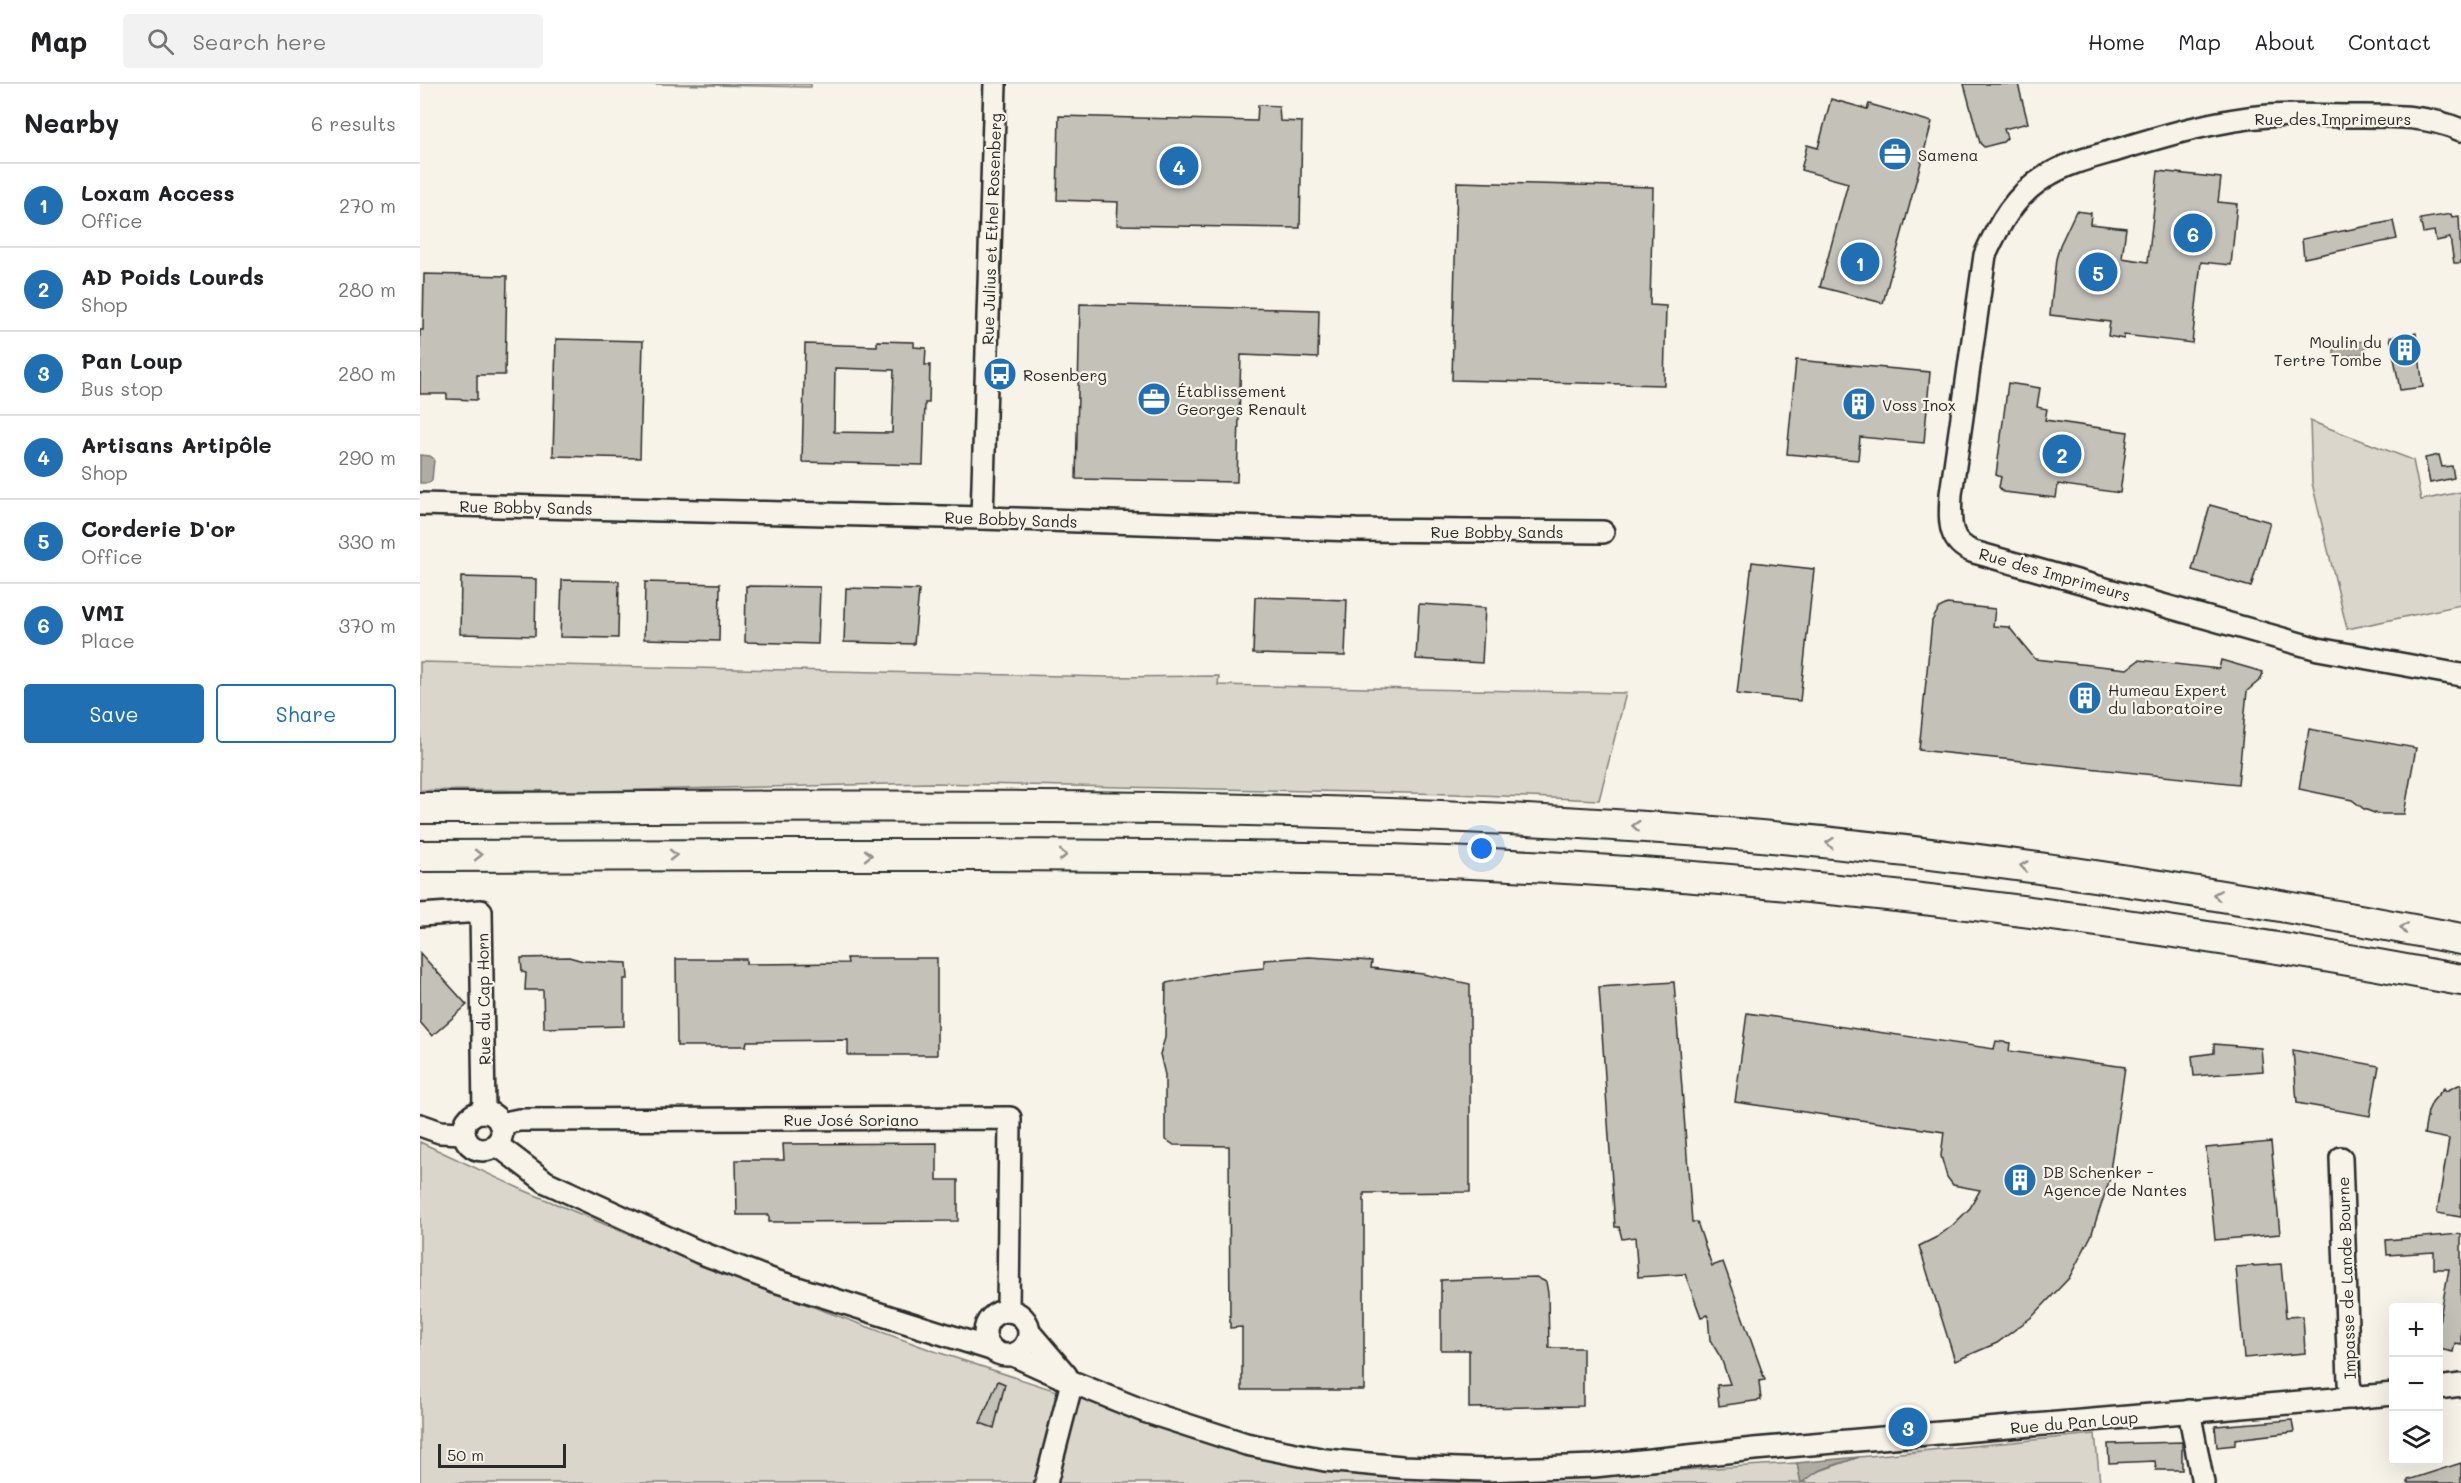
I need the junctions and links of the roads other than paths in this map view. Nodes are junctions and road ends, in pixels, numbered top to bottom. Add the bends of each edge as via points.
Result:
1 (995, 84) edge
2 (2461, 130) edge
3 (420, 504) edge
4 (982, 518) junction
5 (1603, 532) dead end
6 (2461, 675) edge
7 (420, 808) edge
8 (420, 856) edge
9 (420, 915) edge
10 (2461, 939) edge
11 (2461, 980) edge
12 (420, 1125) edge
13 (494, 1127) junction
14 (464, 1133) junction
15 (2341, 1158) dead end
16 (1008, 1311) junction
17 (988, 1322) junction
18 (911, 1325) junction
19 (1030, 1333) junction
20 (991, 1349) junction
21 (1013, 1355) junction
22 (1072, 1382) junction
23 (2461, 1385) edge
24 (2443, 1387) edge
25 (2389, 1394) edge
26 (2352, 1398) junction
27 (2189, 1412) junction
28 (1046, 1483) edge
29 (2204, 1483) edge

1 - 4 street, Rue Julius et Ethel Rosenberg
2 - 6 street, Rue des Imprimeurs via 2410,116 2268,116 2163,136 2082,160 2045,177 2019,198 1999,225 1985,255 1950,520 1962,548 1974,552 2318,649
3 - 4 street, Rue Bobby Sands
4 - 5 street, Rue Bobby Sands via 1356,530
10 -> 7 highway via 2275,904 1972,859 1779,837 1617,825 1134,808
8 -> 11 highway via 1196,856 1604,871 1866,893 2066,916
9 - 13 street, Rue du Cap Horn via 481,911
12 - 14 street via 440,1132
13 - 14 street via 478,1113 467,1120
13 - 14 street via 492,1148 480,1150 469,1144
13 - 16 street, Rue José Soriano via 519,1120 1010,1118
13 - 18 street via 546,1182 699,1252
15 - 26 street, Impasse de Lande Bourne
16 - 17 street
16 - 19 street via 1024,1318
17 - 18 street via 944,1329
17 - 20 street via 984,1336
18 - 20 street
19 - 21 street via 1025,1347
19 - 22 street
20 - 21 street
21 - 22 street, Rue du Pan Loup
22 - 27 street, Rue du Pan Loup via 1144,1411 1246,1444 1325,1460 1486,1470 1594,1466
22 - 28 street
23 - 24 street
25 - 26 street, Rue du Pan Loup
26 - 27 street, Rue du Pan Loup
27 - 29 street

